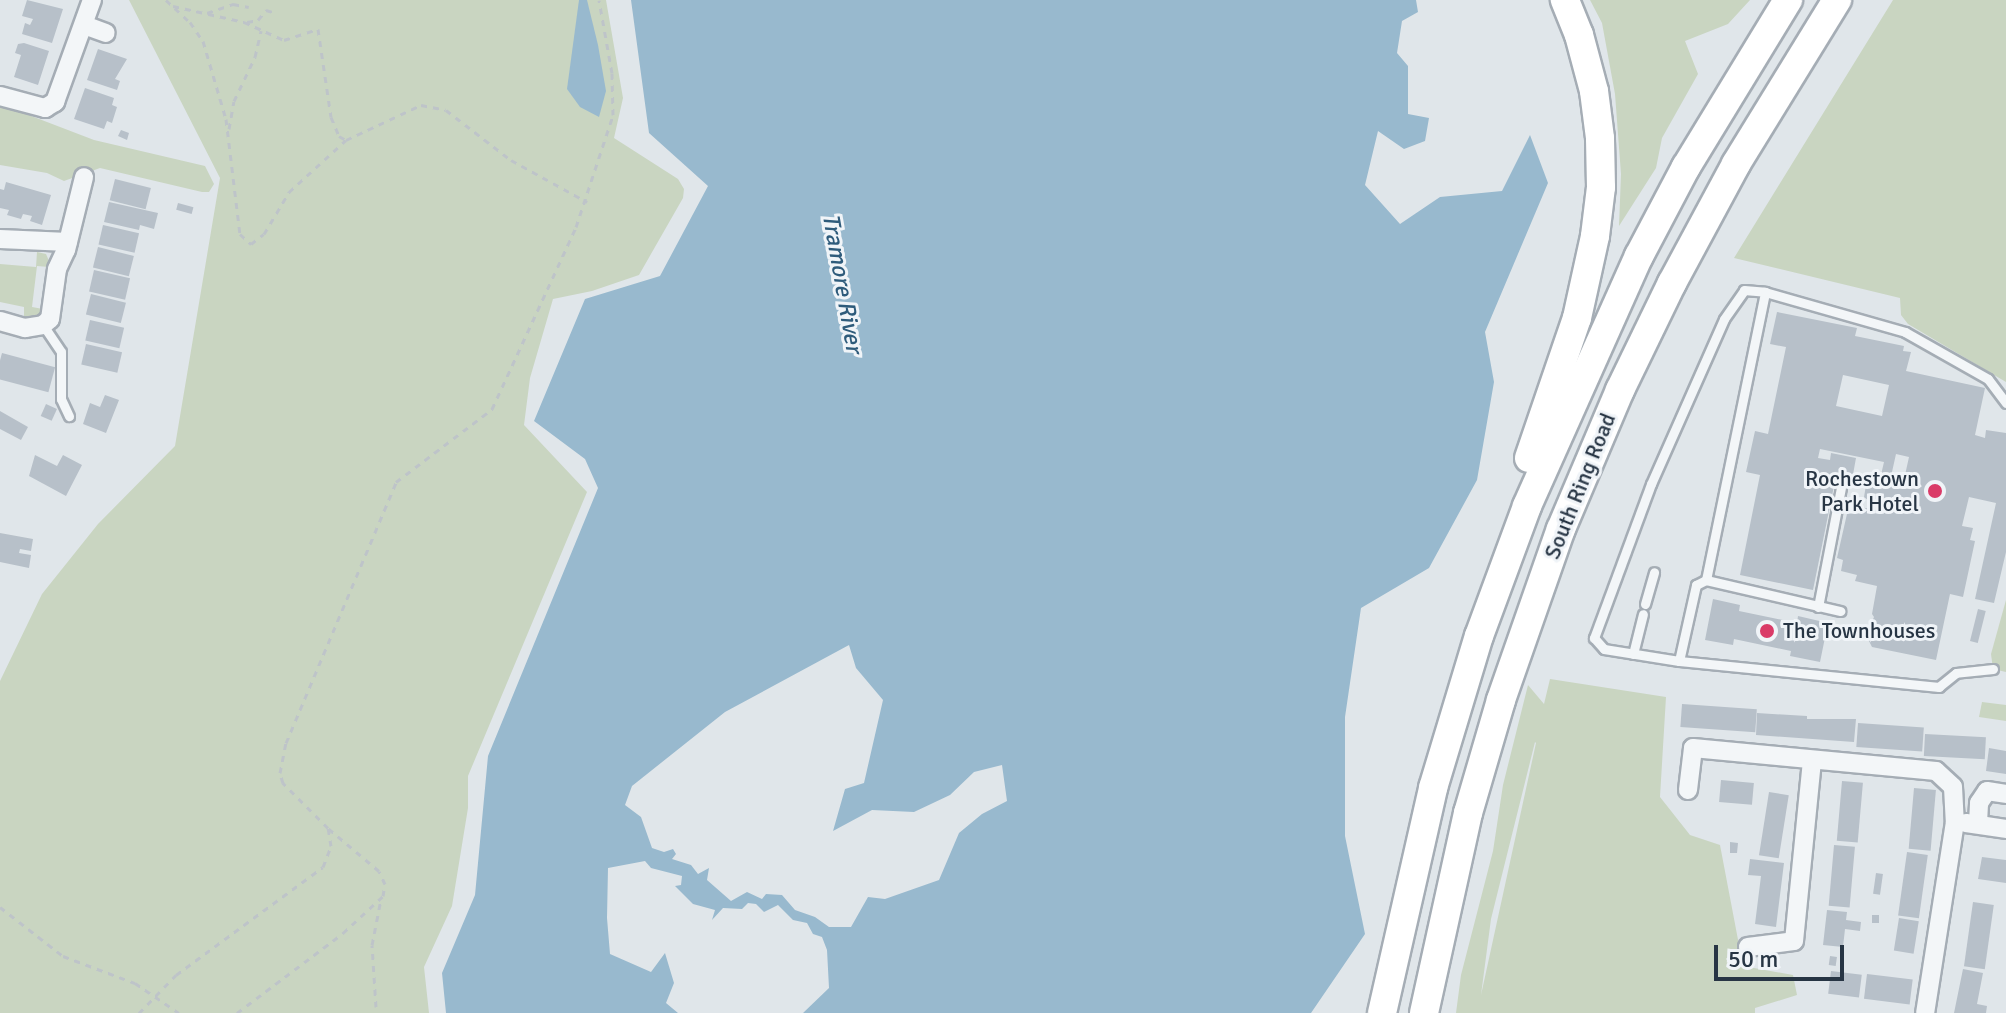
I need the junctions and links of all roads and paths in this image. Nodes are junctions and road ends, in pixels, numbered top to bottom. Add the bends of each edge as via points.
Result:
1 (92, 0) edge
2 (166, 0) edge
3 (599, 0) edge
4 (1565, 0) edge
5 (1788, 0) edge
6 (1837, 0) edge
7 (1852, 0) edge
8 (173, 6) junction
9 (249, 7) dead end
10 (203, 13) junction
11 (276, 13) dead end
12 (244, 22) junction
13 (84, 25) junction
14 (261, 29) junction
15 (106, 33) dead end
16 (0, 96) edge
17 (346, 140) junction
18 (228, 141) junction
19 (1736, 164) junction
20 (84, 177) dead end
21 (587, 202) junction
22 (0, 239) edge
23 (68, 242) junction
24 (1765, 292) junction
25 (0, 321) edge
26 (43, 325) junction
27 (2006, 403) edge
28 (69, 416) dead end
29 (1841, 488) dead end
30 (1654, 572) dead end
31 (1706, 580) junction
32 (1818, 607) junction
33 (1840, 611) dead end
34 (1479, 636) junction
35 (1633, 654) junction
36 (1679, 661) junction
37 (1993, 669) dead end
38 (1812, 761) junction
39 (1688, 790) dead end
40 (2006, 794) edge
41 (1955, 822) junction
42 (1978, 823) junction
43 (328, 828) junction
44 (2006, 829) edge
45 (383, 896) junction
46 (0, 907) edge
47 (1748, 947) dead end
48 (154, 994) junction
49 (376, 1007) dead end
50 (139, 1013) edge
51 (179, 1013) edge
52 (237, 1013) edge
53 (1382, 1013) edge
54 (1424, 1013) edge
55 (1925, 1013) edge

1 - 13 street
2 - 8 path
3 - 21 path via 614,107
4 - 34 highway via 1579,35 1598,122 1601,187 1595,236 1577,318 1516,495
5 - 34 highway, South Ring Road via 1686,167 1639,256 1527,506
6 - 19 highway, South Ring Road
7 - 19 highway
8 - 10 path
8 - 18 path via 201,36
9 - 10 path via 233,4
10 - 12 path
11 - 12 path via 266,10 258,20
12 - 14 path
13 - 15 street
13 - 16 street via 53,104 45,108
14 - 17 path via 284,40 313,29 321,32 331,117
14 - 18 path via 230,116
17 - 18 path via 289,192 264,234 251,244 240,234
17 - 21 path via 415,106 436,107 511,160
19 - 54 highway, South Ring Road via 1620,390 1561,529 1468,813
20 - 23 street
21 - 43 path via 492,409 396,482 293,724 280,773 283,783
22 - 23 street
23 - 26 street via 57,269 50,319
24 - 27 lane via 1905,332 1988,379
24 - 31 lane
24 - 35 lane via 1744,290 1730,307 1619,563 1594,638 1604,649
25 - 26 street via 25,328
26 - 28 lane via 61,352 61,399
29 - 32 lane
30 - 35 lane
31 - 32 lane
31 - 36 lane via 1696,585
32 - 33 lane
34 - 53 highway, South Ring Road via 1433,788
35 - 36 lane
36 - 37 lane via 1939,687 1956,673
38 - 39 street via 1693,748
38 - 41 street via 1936,771 1953,787
38 - 47 street via 1794,941
40 - 42 street via 1987,791 1979,803
41 - 42 street
41 - 55 street
42 - 44 street
43 - 45 path via 379,871
43 - 48 path via 331,846 323,867
45 - 49 path via 372,945
45 - 52 path
46 - 48 path via 63,956
48 - 50 path
48 - 51 path

